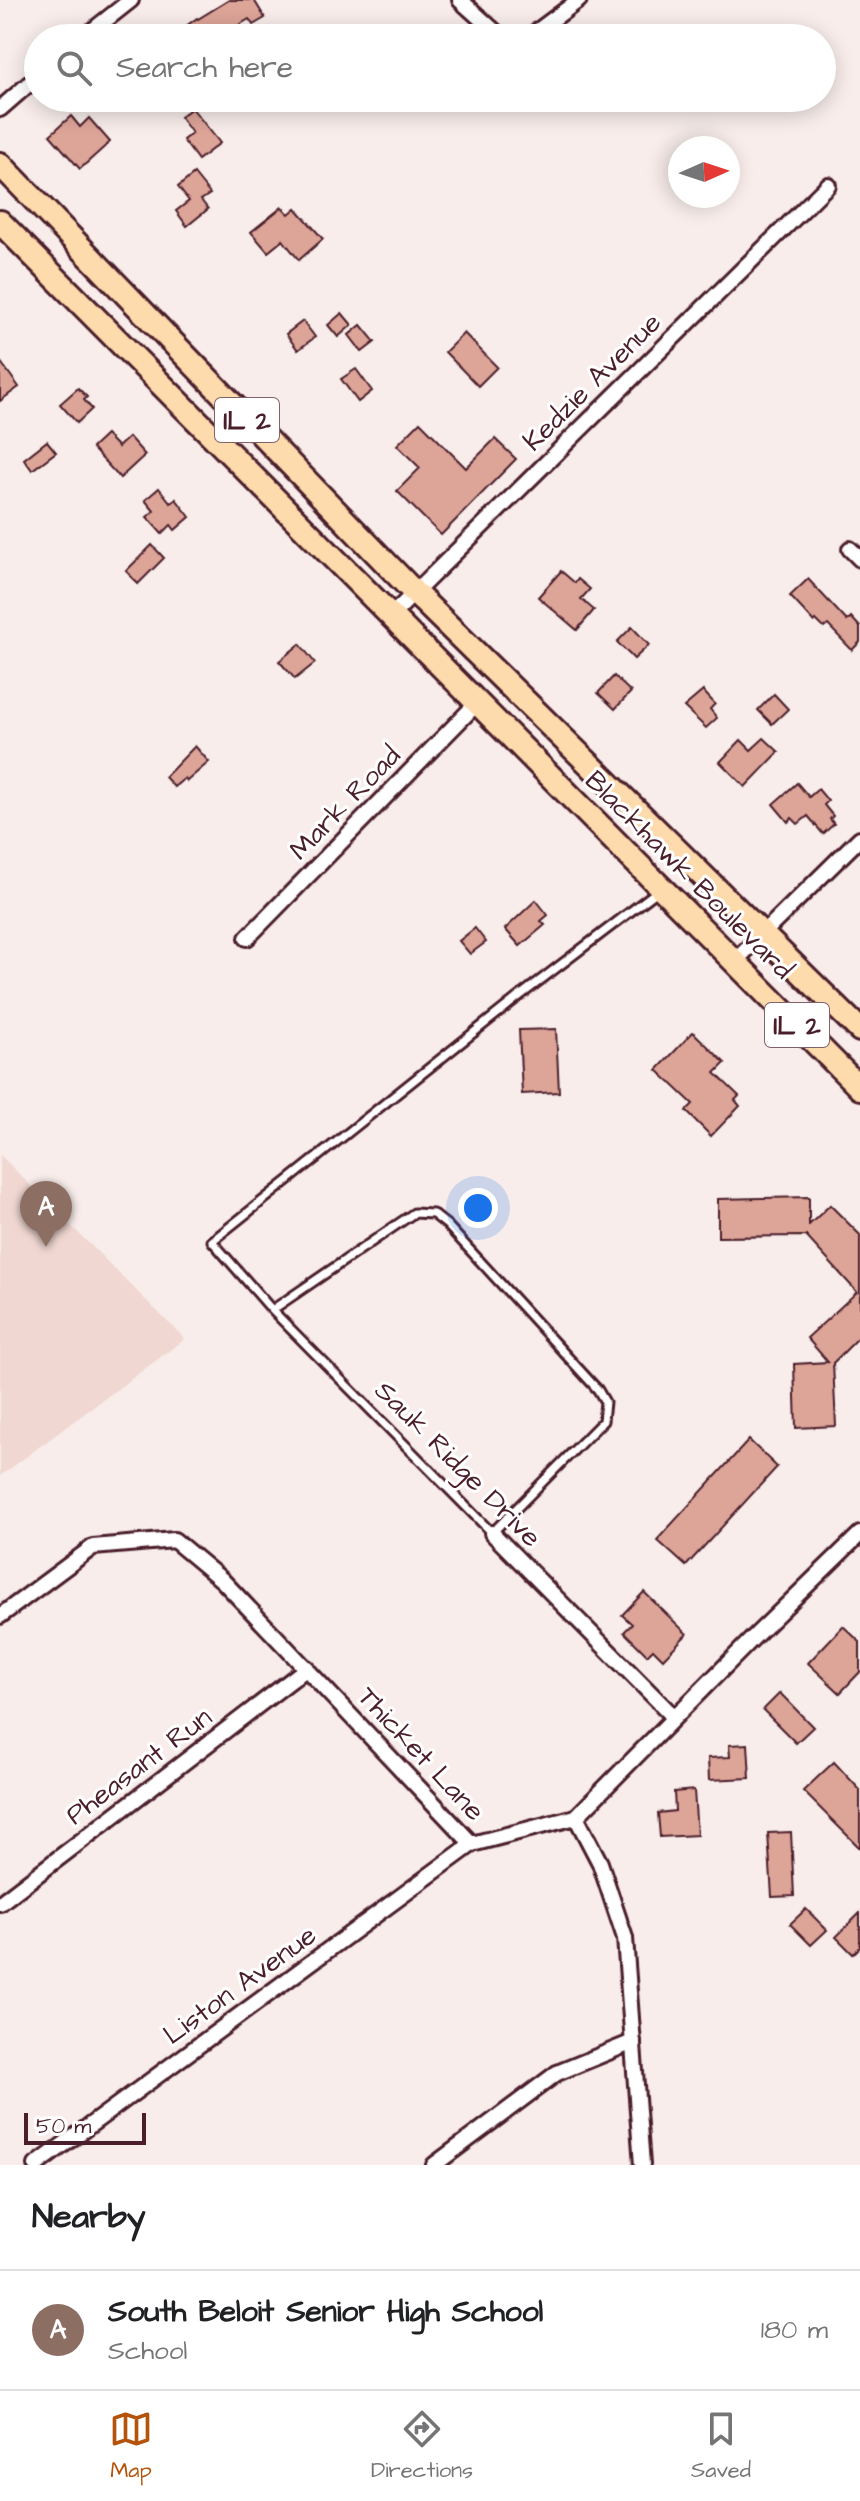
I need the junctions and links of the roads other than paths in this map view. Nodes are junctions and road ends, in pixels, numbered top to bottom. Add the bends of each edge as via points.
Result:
1 (131, 0) edge
2 (460, 0) edge
3 (579, 0) edge
4 (101, 24) edge
5 (487, 24) edge
6 (547, 24) edge
7 (24, 88) edge
8 (0, 109) edge
9 (0, 164) edge
10 (828, 185) dead end
11 (0, 222) edge
12 (414, 592) junction
13 (392, 615) junction
14 (478, 702) junction
15 (860, 838) edge
16 (661, 888) junction
17 (764, 934) junction
18 (247, 938) dead end
19 (734, 962) junction
20 (860, 1030) edge
21 (860, 1088) edge
22 (272, 1310) junction
23 (492, 1533) junction
24 (860, 1534) edge
25 (0, 1616) edge
26 (307, 1668) junction
27 (674, 1717) junction
28 (576, 1817) junction
29 (472, 1844) junction
30 (0, 1903) edge
31 (633, 2042) junction
32 (36, 2165) edge
33 (434, 2165) edge
34 (642, 2165) edge

1 - 4 street
2 - 5 street
3 - 6 street
7 - 8 street
9 - 12 main road, IL 2
10 - 12 street, Kedzie Avenue
11 - 13 main road, IL 2
12 - 13 street, Kedzie Avenue
12 - 17 main road, Blackhawk Boulevard / IL 2
13 - 14 main road, IL 2
14 - 16 main road, Blackhawk Boulevard / IL 2
14 - 18 street, Mark Road
15 - 17 street
16 - 19 main road, Blackhawk Boulevard / IL 2
16 - 22 lane, Sauk Ridge Drive via 212,1241
17 - 19 street
17 - 20 main road, Blackhawk Boulevard / IL 2
19 - 21 main road, Blackhawk Boulevard / IL 2
22 - 23 lane, Sauk Ridge Drive
22 - 23 lane via 414,1213 433,1214 447,1225 605,1402 603,1421
23 - 27 street, Sauk Ridge Drive
24 - 27 street
25 - 26 street, Thicket Lane via 93,1547 174,1540 222,1580
26 - 29 street, Thicket Lane
26 - 30 street, Pheasant Run
27 - 28 street
28 - 29 street, Thicket Lane
28 - 31 street via 600,1863 625,1938
29 - 32 street, Liston Avenue
31 - 33 street via 557,2073
31 - 34 street

